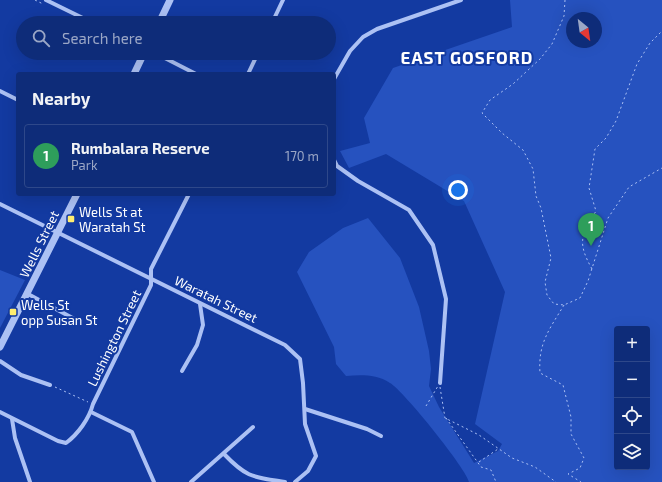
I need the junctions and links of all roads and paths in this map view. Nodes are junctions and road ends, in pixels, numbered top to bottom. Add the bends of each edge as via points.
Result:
1 (46, 0) edge
2 (170, 0) edge
3 (283, 0) edge
4 (461, 0) edge
5 (564, 0) edge
6 (79, 16) edge
7 (162, 16) edge
8 (275, 16) edge
9 (662, 31) edge
10 (141, 60) edge
11 (169, 60) edge
12 (255, 60) edge
13 (135, 72) edge
14 (192, 72) edge
15 (249, 72) edge
16 (336, 76) edge
17 (0, 91) edge
18 (16, 99) edge
19 (336, 164) edge
20 (662, 168) edge
21 (76, 196) edge
22 (188, 196) edge
23 (0, 204) edge
24 (58, 232) junction
25 (592, 269) junction
26 (150, 279) junction
27 (28, 294) junction
28 (200, 304) junction
29 (564, 305) junction
30 (80, 322) dead end
31 (0, 347) edge
32 (0, 361) edge
33 (182, 370) dead end
34 (440, 383) junction
35 (50, 385) joint
36 (93, 404) junction
37 (426, 406) dead end
38 (305, 409) junction
39 (0, 412) edge
40 (91, 412) junction
41 (446, 418) junction
42 (12, 419) junction
43 (253, 427) dead end
44 (381, 436) dead end
45 (498, 449) junction
46 (224, 454) junction
47 (478, 462) junction
48 (30, 482) edge
49 (154, 482) edge
50 (191, 482) edge
51 (285, 482) edge
52 (295, 482) edge
53 (496, 482) edge
54 (556, 482) edge
55 (581, 482) edge

1 - 6 street
2 - 7 street
3 - 8 street
4 - 16 street via 377,28 363,37 350,51
5 - 29 path via 564,16 552,44 540,59 490,100 482,113 523,150 533,168 536,196 541,208 551,258 545,282 547,295 554,304
9 - 25 path via 650,43 637,64 616,121 606,138 595,149 589,188 596,211 582,234 584,254
10 - 13 street
11 - 14 street
12 - 15 street
17 - 18 street
19 - 34 street via 358,181 409,210 433,245 446,299
20 - 25 path via 629,187 608,218
21 - 24 street, Wells Street
22 - 26 street, Lushington Street via 151,269
23 - 24 street, Waratah Street
24 - 26 street, Waratah Street
24 - 27 street, Wells Street
25 - 29 path via 580,298
26 - 28 street, Waratah Street
26 - 36 street, Lushington Street via 151,285
27 - 30 street
27 - 31 street, Wells Street
28 - 33 street via 203,325 197,344
28 - 38 street, Waratah Street via 267,335 285,345 300,359
29 - 55 path via 544,338 539,356 540,373 563,385 571,417 571,434 584,458 580,468 568,474
32 - 35 street via 21,375
34 - 37 path
34 - 41 path
35 - 36 path
36 - 40 street, Lushington Street
38 - 44 street
38 - 52 street, Waratah Street via 305,424 316,456 308,471
39 - 42 street
40 - 42 street, Lushington Street via 76,436 66,443
40 - 49 street via 132,432
41 - 45 path via 479,435
41 - 47 path
42 - 48 street via 15,438
43 - 46 street
45 - 47 path
45 - 54 path via 535,467
46 - 50 street
46 - 51 street via 240,470 255,477
47 - 53 path via 481,467 491,470

